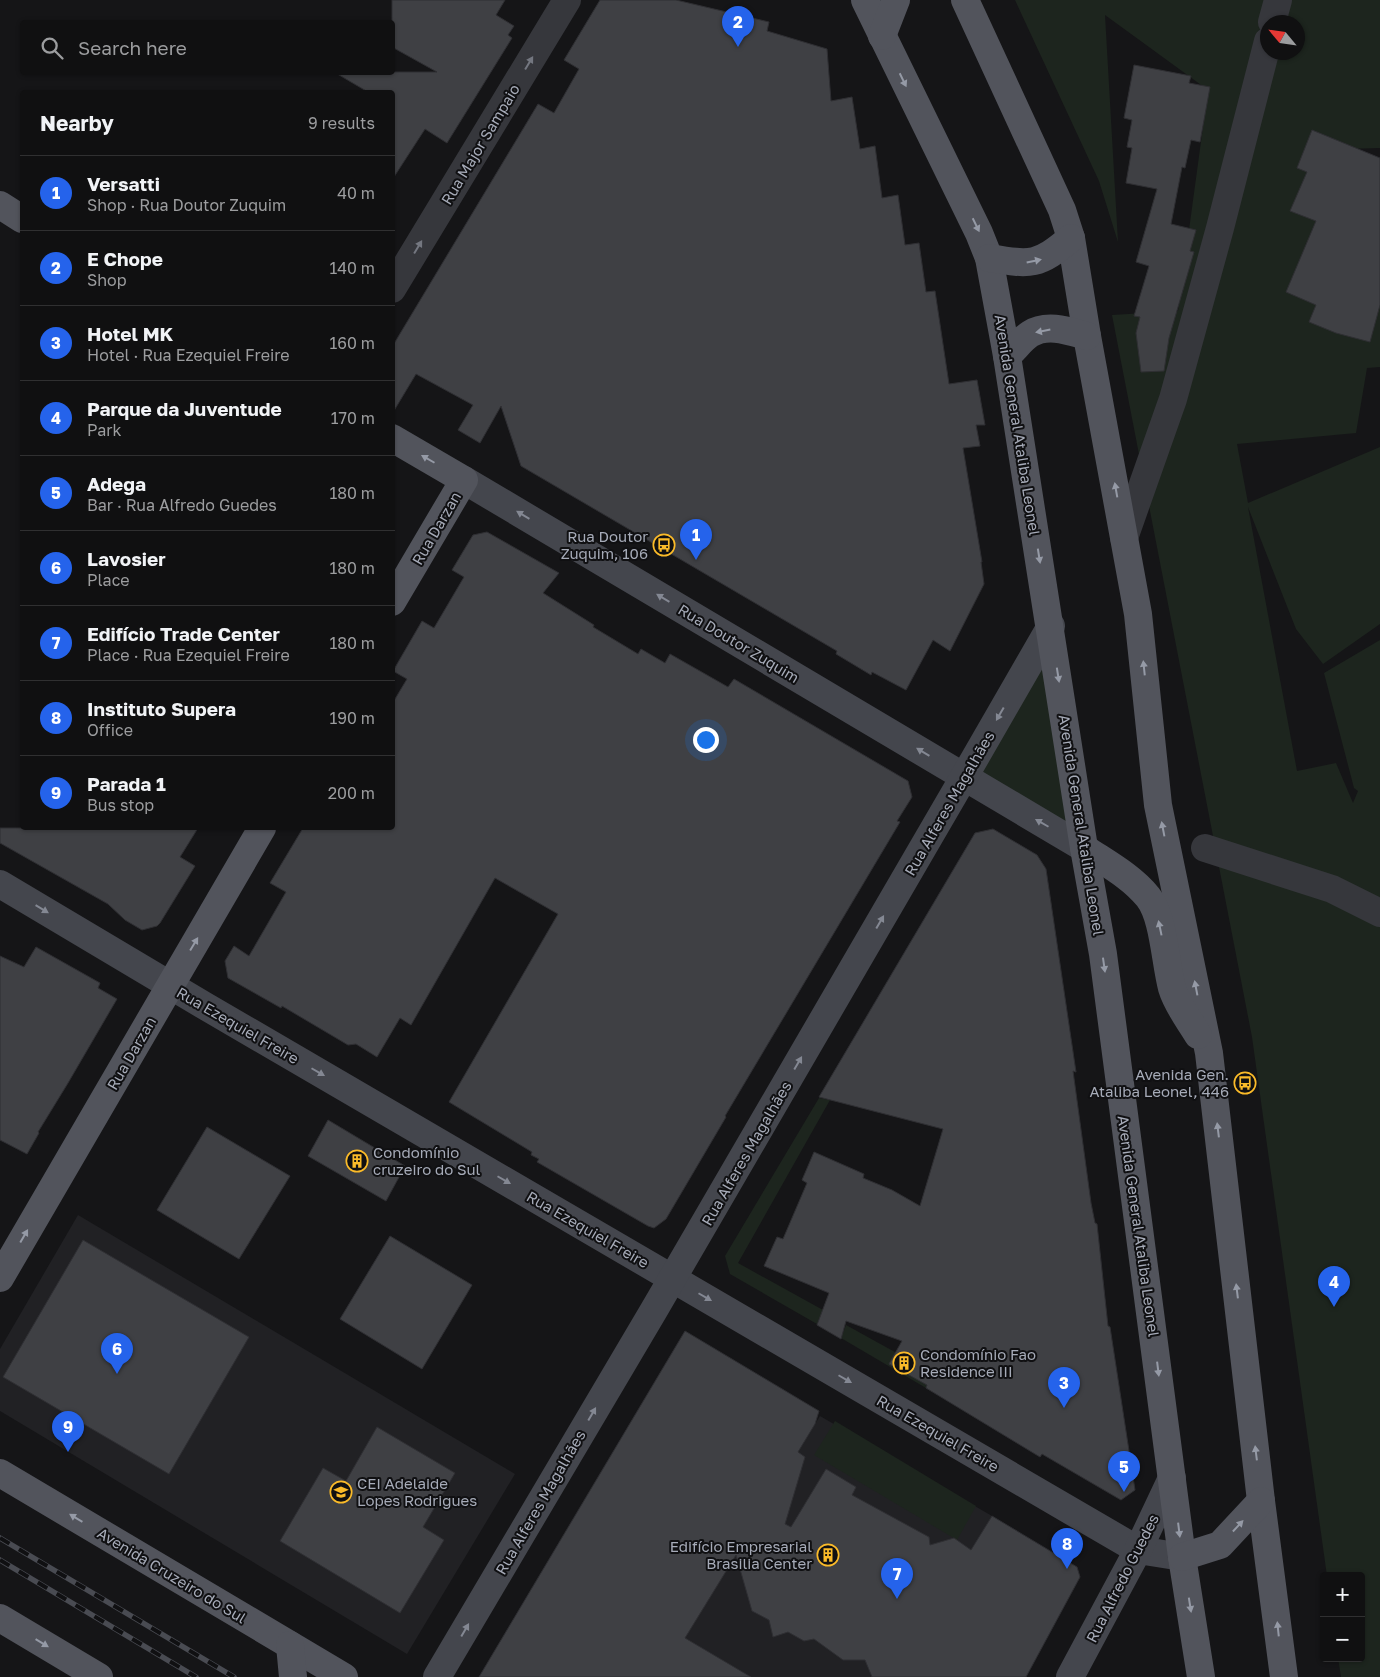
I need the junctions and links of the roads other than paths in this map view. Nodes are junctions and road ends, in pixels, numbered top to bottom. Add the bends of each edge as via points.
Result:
1 (567, 0) edge
2 (865, 0) edge
3 (896, 0) edge
4 (965, 0) edge
5 (1278, 0) edge
6 (1274, 15) edge
7 (882, 36) junction
8 (1263, 60) edge
9 (0, 205) edge
10 (20, 218) edge
11 (1071, 238) junction
12 (989, 258) junction
13 (395, 284) edge
14 (1087, 336) junction
15 (1007, 356) junction
16 (395, 440) edge
17 (464, 480) junction
18 (1124, 538) junction
19 (395, 597) edge
20 (1051, 626) junction
21 (964, 777) junction
22 (261, 830) edge
23 (1084, 848) junction
24 (1204, 848) dead end
25 (0, 884) edge
26 (1380, 913) edge
27 (170, 986) junction
28 (1209, 1053) junction
29 (0, 1278) edge
30 (672, 1278) junction
31 (0, 1473) edge
32 (1172, 1478) junction
33 (1261, 1501) junction
34 (1138, 1550) junction
35 (1182, 1557) junction
36 (0, 1618) edge
37 (290, 1645) junction
38 (100, 1677) edge
39 (293, 1677) edge
40 (344, 1677) edge
41 (437, 1677) edge
42 (1070, 1677) edge
43 (1201, 1677) edge
44 (1284, 1677) edge

13 -> 1 street, Rua Major Sampaio
2 - 7 main road, Avenida General Ataliba Leonel
3 - 7 main road
4 - 11 main road via 1062,210
5 - 6 street
7 -> 12 main road, Avenida General Ataliba Leonel
8 - 18 street via 1173,400
9 - 10 main road
12 -> 11 main road via 1035,262 1050,256
11 - 14 main road
12 - 15 main road, Avenida General Ataliba Leonel
14 -> 15 main road via 1062,329 1044,329 1030,334
18 -> 14 main road
15 -> 20 main road, Avenida General Ataliba Leonel
17 -> 16 main road, Rua Doutor Zuquim
17 - 19 main road, Rua Darzan
21 -> 17 street, Rua Doutor Zuquim
28 -> 18 main road via 1158,805 1138,614
20 -> 21 street, Rua Alferes Magalhães
20 -> 23 main road, Avenida General Ataliba Leonel
23 -> 21 street, Rua Doutor Zuquim
30 -> 21 street, Rua Alferes Magalhães
27 -> 22 main road, Rua Darzan
28 -> 23 main road via 1173,990 1156,910 1127,877
23 -> 32 main road, Avenida General Ataliba Leonel via 1103,954
24 - 26 street via 1332,889
25 -> 27 street, Rua Ezequiel Freire
29 -> 27 main road, Rua Darzan
27 -> 30 street, Rua Ezequiel Freire
33 -> 28 main road
30 -> 34 street, Rua Ezequiel Freire
41 -> 30 street, Rua Alferes Magalhães
37 -> 31 main road, Avenida Cruzeiro do Sul
32 - 34 street, Rua Alfredo Guedes
32 -> 35 main road, Avenida General Ataliba Leonel
35 -> 33 main road via 1220,1545
44 -> 33 main road
34 - 35 street, Rua Ezequiel Freire
34 - 42 street, Rua Alfredo Guedes
35 -> 43 main road, Avenida General Ataliba Leonel
36 -> 38 main road
37 - 39 main road
37 - 40 main road, Avenida Cruzeiro do Sul

